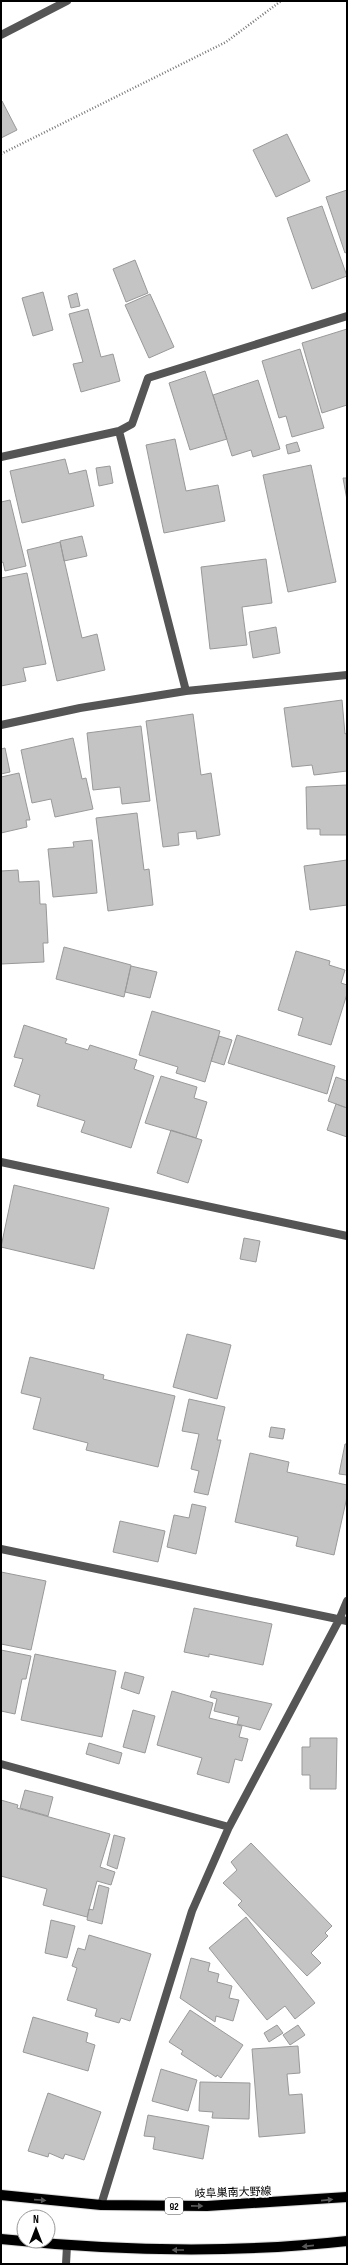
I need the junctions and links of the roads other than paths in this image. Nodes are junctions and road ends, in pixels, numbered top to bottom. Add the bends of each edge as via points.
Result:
1 (67, 1) edge
2 (1, 35) edge
3 (347, 316) edge
4 (119, 431) junction
5 (1, 457) edge
6 (347, 675) edge
7 (186, 691) junction
8 (1, 725) edge
9 (1, 1162) edge
10 (347, 1236) edge
11 (1, 1549) edge
12 (347, 1601) edge
13 (343, 1621) edge
14 (1, 1764) edge
15 (229, 1827) junction
16 (1, 2196) edge
17 (347, 2197) edge
18 (101, 2205) junction
19 (1, 2239) edge
20 (347, 2241) edge
21 (67, 2246) junction
22 (66, 2264) edge

1 - 2 street
3 - 4 street via 148,378 132,424
4 - 5 street
4 - 7 street
6 - 7 street
7 - 8 street via 80,708
9 - 10 street
11 - 13 street
12 - 13 street
13 - 15 street
14 - 15 street
15 - 18 street via 192,1911
16 -> 18 main road, 岐阜巣南大野線 / 92
18 -> 17 main road, 岐阜巣南大野線 / 92 via 208,2206
19 - 21 main road
20 -> 21 main road via 282,2248 197,2250
21 - 22 street

